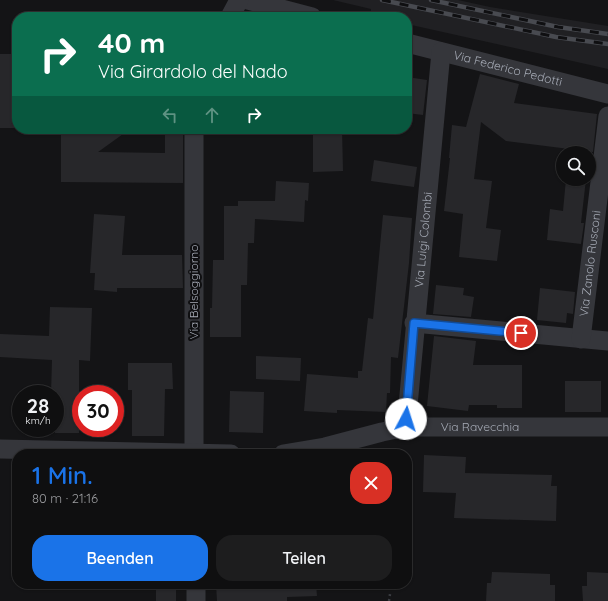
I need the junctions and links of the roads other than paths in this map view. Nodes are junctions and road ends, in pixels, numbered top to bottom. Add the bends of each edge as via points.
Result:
1 (239, 0) edge
2 (248, 0) edge
3 (233, 12) edge
4 (293, 12) edge
5 (412, 44) edge
6 (441, 52) junction
7 (608, 94) edge
8 (608, 116) edge
9 (194, 134) edge
10 (414, 323) junction
11 (581, 339) junction
12 (608, 342) edge
13 (406, 427) junction
14 (608, 427) edge
15 (0, 449) edge
16 (12, 449) edge
17 (194, 449) edge
18 (313, 449) edge
19 (196, 589) edge
20 (196, 601) edge

1 - 3 street
2 - 4 street
5 - 6 street, Via Federico Pedotti
6 - 7 street, Via Federico Pedotti
6 - 10 street, Via Luigi Colombi
8 - 11 street, Via Zanolo Rusconi
9 - 17 street, Via Belsoggiorno
10 - 11 street
10 - 13 street, Via Luigi Colombi
11 - 12 street
13 - 14 street, Via Ravecchia
13 - 18 street, Via Ravecchia
15 - 16 street
19 - 20 street

